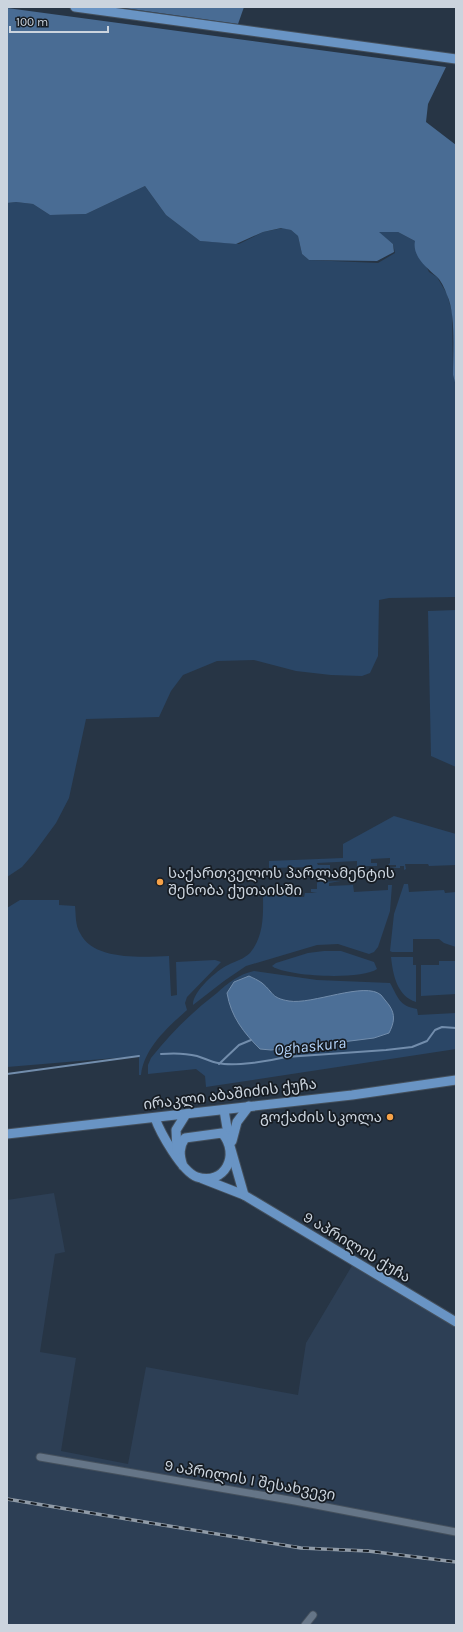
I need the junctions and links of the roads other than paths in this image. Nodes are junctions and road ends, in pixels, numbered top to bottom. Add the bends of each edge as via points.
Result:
1 (75, 7) edge
2 (456, 59) edge
3 (456, 1080) edge
4 (249, 1106) junction
5 (224, 1110) junction
6 (186, 1114) junction
7 (155, 1118) junction
8 (7, 1134) edge
9 (230, 1146) junction
10 (177, 1156) junction
11 (183, 1166) junction
12 (203, 1179) junction
13 (244, 1196) junction
14 (456, 1322) edge
15 (40, 1457) dead end
16 (456, 1532) edge
17 (313, 1615) dead end
18 (305, 1625) edge

1 - 2 main road
3 - 4 main road, ირაკლი აბაშიძის ქუჩა
4 - 5 main road, ირაკლი აბაშიძის ქუჩა
4 - 9 main road via 237,1122
5 - 6 main road, ირაკლი აბაშიძის ქუჩა
5 - 9 main road
6 - 7 main road, ირაკლი აბაშიძის ქუჩა
6 - 10 main road via 176,1130
7 - 8 main road, ირაკლი აბაშიძის ქუჩა
7 - 10 main road via 160,1132
9 - 11 main road via 222,1133 185,1138 180,1151
9 - 12 main road via 228,1166 213,1178
9 - 13 main road
10 - 11 main road
11 - 12 main road via 190,1174
12 - 13 main road, 9 აპრილის ქუჩა
13 - 14 main road, 9 აპრილის ქუჩა
15 - 16 street, 9 აპრილის I შესახვევი
17 - 18 street

